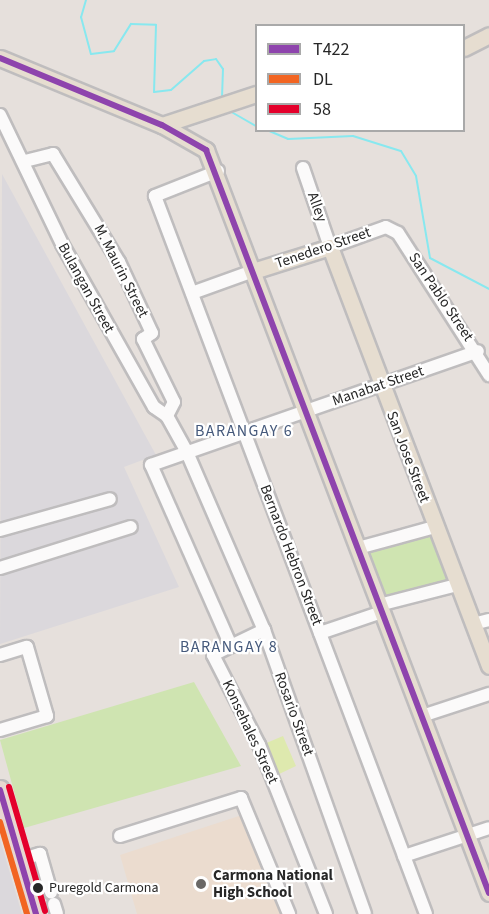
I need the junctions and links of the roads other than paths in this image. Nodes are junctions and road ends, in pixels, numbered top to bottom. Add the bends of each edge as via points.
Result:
1 (489, 35) edge
2 (465, 47) edge
3 (0, 58) edge
4 (255, 94) edge
5 (0, 115) edge
6 (162, 125) junction
7 (25, 161) junction
8 (303, 168) dead end
9 (218, 171) junction
10 (386, 226) joint
11 (330, 247) junction
12 (253, 271) junction
13 (192, 293) junction
14 (477, 351) junction
15 (489, 375) edge
16 (382, 386) junction
17 (305, 410) junction
18 (167, 416) junction
19 (244, 431) junction
20 (186, 450) junction
21 (110, 499) dead end
22 (131, 527) dead end
23 (435, 527) junction
24 (0, 530) edge
25 (358, 548) junction
26 (0, 568) edge
27 (457, 585) junction
28 (380, 608) junction
29 (489, 620) edge
30 (473, 624) junction
31 (264, 630) junction
32 (320, 633) junction
33 (231, 646) junction
34 (0, 655) edge
35 (489, 666) edge
36 (489, 694) edge
37 (422, 716) junction
38 (0, 730) edge
39 (0, 790) edge
40 (489, 828) edge
41 (120, 836) dead end
42 (467, 836) junction
43 (404, 856) junction
44 (20, 860) junction
45 (489, 893) edge
46 (54, 903) edge
47 (36, 914) edge
48 (289, 914) edge
49 (326, 914) edge
50 (365, 914) edge
51 (426, 914) edge

1 - 2 main road
3 - 6 main road
4 - 6 main road
5 - 7 street, Bulangan Street
6 - 9 main road via 206,150
7 - 18 street, Bulangan Street via 42,208 95,304 154,407
7 - 18 street, M. Maurin Street via 53,154 113,252 152,333 144,339 174,402
8 - 11 street, Alley
9 - 12 main road
9 - 13 street, Bernardo Hebron Street via 155,196
10 - 11 street, Tenedero Street
10 - 14 street, San Pablo Street via 398,233
11 - 12 main road, Tenedero Street
11 - 16 main road, San Jose Street
12 - 13 street, Tenedero Street
12 - 17 main road
13 - 19 street, Bernardo Hebron Street
14 - 15 street, San Pablo Street
14 - 16 street, Manabat Street
16 - 17 street, Manabat Street
16 - 23 main road, San Jose Street
17 - 19 street, Manabat Street
17 - 25 main road
18 - 20 street, Bulangan Street
19 - 20 street, Manabat Street
19 - 32 street, Bernardo Hebron Street
20 - 31 street, Rosario Street
20 - 33 street, Manabat Street via 151,465
21 - 24 street
22 - 26 street
23 - 25 street
23 - 27 main road, San Jose Street
25 - 28 main road
27 - 28 street
27 - 30 main road, San Jose Street
28 - 32 street
28 - 37 main road
29 - 30 street
30 - 35 main road, San Jose Street
31 - 33 street
31 - 50 street, Rosario Street
32 - 43 street, Bernardo Hebron Street
33 - 49 street, Konsehales Street via 213,655 259,745
34 - 38 street via 27,647 47,716
36 - 37 street
37 - 42 main road
39 - 44 highway
40 - 42 street
41 - 48 street via 241,798
42 - 43 street
42 - 45 main road
43 - 51 street, Bernardo Hebron Street
44 - 46 street via 40,854
44 - 47 highway

